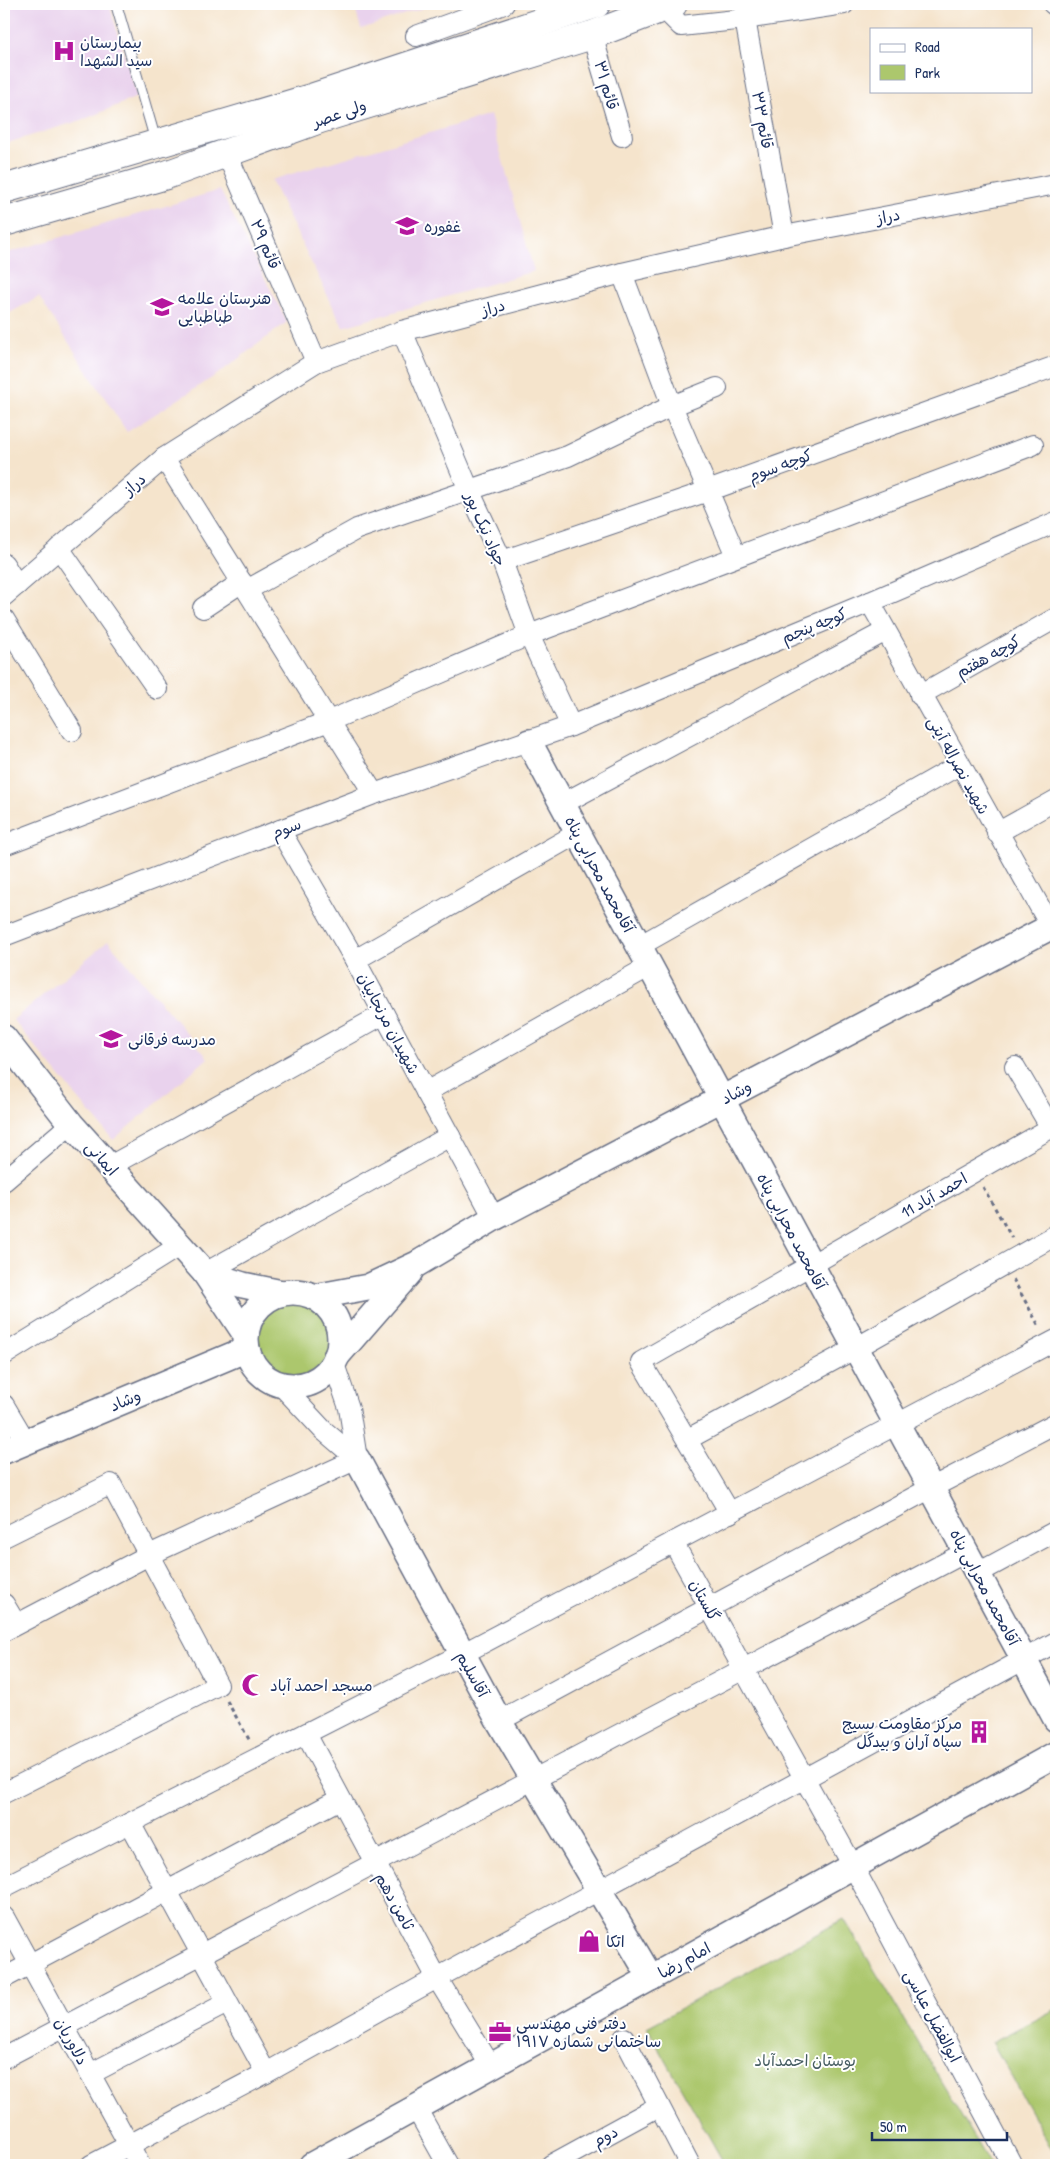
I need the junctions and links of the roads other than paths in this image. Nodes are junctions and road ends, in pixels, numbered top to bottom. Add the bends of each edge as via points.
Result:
1 (116, 4) edge
2 (504, 4) edge
3 (596, 4) edge
4 (844, 4) edge
5 (1053, 4) edge
6 (668, 6) edge
7 (1056, 6) edge
8 (745, 12) edge
9 (592, 35) junction
10 (416, 36) dead end
11 (622, 136) dead end
12 (157, 144) junction
13 (228, 154) junction
14 (1056, 184) edge
15 (4, 189) edge
16 (4, 222) edge
17 (784, 236) junction
18 (622, 273) junction
19 (402, 331) junction
20 (316, 362) junction
21 (1056, 366) edge
22 (717, 388) dead end
23 (672, 406) junction
24 (1032, 444) dead end
25 (164, 458) junction
26 (469, 490) junction
27 (708, 491) junction
28 (1056, 522) edge
29 (59, 548) junction
30 (736, 556) junction
31 (502, 561) junction
32 (4, 564) edge
33 (245, 586) junction
34 (11, 590) edge
35 (870, 602) junction
36 (204, 608) dead end
37 (1056, 618) edge
38 (4, 619) edge
39 (884, 632) junction
40 (529, 635) junction
41 (157, 689) dead end
42 (920, 695) junction
43 (329, 721) junction
44 (571, 726) junction
45 (72, 731) dead end
46 (529, 742) junction
47 (959, 765) junction
48 (374, 794) junction
49 (1056, 800) edge
50 (562, 804) junction
51 (280, 830) junction
52 (578, 833) junction
53 (998, 833) junction
54 (4, 845) edge
55 (1053, 926) edge
56 (4, 936) edge
57 (644, 956) junction
58 (355, 960) junction
59 (384, 1014) junction
60 (4, 1038) edge
61 (1015, 1067) dead end
62 (426, 1092) junction
63 (722, 1099) junction
64 (71, 1124) junction
65 (1054, 1126) edge
66 (450, 1136) junction
67 (110, 1166) junction
68 (4, 1181) edge
69 (494, 1218) junction
70 (1056, 1235) edge
71 (179, 1246) junction
72 (418, 1264) junction
73 (811, 1265) junction
74 (204, 1273) junction
75 (282, 1293) junction
76 (314, 1297) junction
77 (247, 1342) junction
78 (1052, 1342) edge
79 (856, 1348) junction
80 (4, 1355) edge
81 (335, 1359) junction
82 (280, 1384) junction
83 (4, 1405) edge
84 (1056, 1423) edge
85 (897, 1424) junction
86 (688, 1439) junction
87 (15, 1446) edge
88 (357, 1459) junction
89 (931, 1488) junction
90 (730, 1513) junction
91 (1056, 1531) edge
92 (4, 1537) edge
93 (673, 1542) junction
94 (149, 1555) junction
95 (972, 1563) junction
96 (4, 1604) edge
97 (710, 1607) junction
98 (10, 1628) edge
99 (1056, 1642) edge
100 (462, 1654) junction
101 (1024, 1660) junction
102 (744, 1669) junction
103 (1056, 1719) edge
104 (499, 1721) junction
105 (306, 1734) junction
106 (1056, 1754) edge
107 (805, 1779) junction
108 (534, 1780) junction
109 (4, 1793) edge
110 (340, 1799) junction
111 (130, 1823) junction
112 (375, 1863) junction
113 (854, 1866) junction
114 (4, 1887) edge
115 (167, 1890) junction
116 (599, 1891) junction
117 (4, 1917) edge
118 (202, 1954) junction
119 (29, 1963) junction
120 (4, 1978) edge
121 (437, 1978) junction
122 (651, 1978) junction
123 (228, 2003) junction
124 (64, 2027) junction
125 (624, 2038) dead end
126 (4, 2058) edge
127 (490, 2065) junction
128 (266, 2073) junction
129 (90, 2074) junction
130 (659, 2106) junction
131 (416, 2108) junction
132 (129, 2144) junction
133 (91, 2165) edge
134 (140, 2165) edge
135 (312, 2165) edge
136 (448, 2165) edge
137 (551, 2165) edge
138 (690, 2165) edge
139 (1012, 2165) edge

1 - 12 lane
2 - 10 street
3 - 12 main road via 308,99
4 - 8 street
5 - 7 street
6 - 8 street via 680,26
6 - 9 main road, ولی عصر
8 - 17 street, قائم ۳۳
9 - 11 street, قائم ۳۱
9 - 13 main road, ولی عصر via 338,113
12 - 15 main road
13 - 16 main road, ولی عصر
13 - 20 street, قائم ۲۹
14 - 17 street, دراز
17 - 18 street, دراز
18 - 19 street, دراز
18 - 23 street
19 - 20 street, دراز
19 - 26 street, جواد نیک پور
20 - 25 street, دراز
21 - 27 street, کوچه سوم
22 - 23 street
23 - 26 street via 568,456
23 - 27 street
24 - 30 street
25 - 29 street, دراز
25 - 33 street
26 - 31 street, جواد نیک پور
26 - 33 street via 357,529
27 - 30 street
27 - 31 street, کوچه سوم
28 - 35 street, کوچه پنجم
29 - 34 street, دراز
29 - 41 street
30 - 40 street
31 - 40 street, جواد نیک پور
32 - 34 street
33 - 36 street
33 - 43 street
35 - 39 street, شهید نصراله آیتی
35 - 44 street, کوچه پنجم
37 - 42 street, کوچه هفتم
38 - 45 street
39 - 42 street, شهید نصراله آیتی
39 - 50 street
40 - 43 street
40 - 44 street, جواد نیک پور
42 - 47 street, شهید نصراله آیتی
43 - 48 street
43 - 54 street
44 - 46 street, سوم
46 - 48 street, سوم
46 - 50 street, آقامحمد محرابی پناه
47 - 53 street, شهید نصراله آیتی
47 - 57 street
48 - 51 street, سوم
49 - 53 street
50 - 52 street, آقامحمد محرابی پناه
51 - 56 street, سوم
51 - 58 street, شهیدان مرنجابیان
52 - 57 street, آقامحمد محرابی پناه
52 - 58 street
53 - 55 street, شهید نصراله آیتی
55 - 63 street, وشاد
57 - 62 street
57 - 63 street, آقامحمد محرابی پناه
58 - 59 street, شهیدان مرنجابیان
59 - 62 street, شهیدان مرنجابیان
59 - 67 street
60 - 64 street, ایمانی
61 - 65 street
62 - 66 street, شهیدان مرنجابیان
63 - 69 street, وشاد
63 - 73 street, آقامحمد محرابی پناه
64 - 67 street, ایمانی
64 - 68 street
65 - 73 street, احمد آباد 11
66 - 69 street, شهیدان مرنجابیان
66 - 74 street
67 - 71 street, ایمانی
69 - 72 street, وشاد
70 - 79 street
71 - 74 street, ایمانی
71 - 80 street
72 - 76 street via 368,1287
72 - 81 street
73 - 79 street, آقامحمد محرابی پناه
73 - 86 street, احمد آباد 11 via 641,1362
74 - 75 street, ایمانی via 243,1286
74 - 77 street, ایمانی
75 - 76 street
75 - 77 street via 258,1308 250,1320
76 - 81 street via 324,1303 333,1315 338,1329 340,1343
77 - 82 street via 252,1362 260,1373
77 - 87 street, وشاد
78 - 85 street
79 - 85 street, آقامحمد محرابی پناه
79 - 86 street
81 - 82 street via 316,1380 302,1385
81 - 88 street via 349,1408
82 - 88 street, آقاسلیم via 323,1430
83 - 87 street
84 - 89 street
85 - 89 street, آقامحمد محرابی پناه
85 - 90 street
86 - 90 street
88 - 94 street
88 - 100 street, آقاسلیم
89 - 95 street, آقامحمد محرابی پناه
89 - 97 street
90 - 93 street
91 - 95 street
92 - 94 street via 111,1484
93 - 97 street, گلستان
93 - 100 street
94 - 98 street
94 - 109 street via 218,1685
95 - 101 street, آقامحمد محرابی پناه
95 - 102 street
96 - 98 street
97 - 102 street, گلستان
97 - 104 street
99 - 101 street
100 - 104 street, آقاسلیم
100 - 105 street
101 - 103 street, آقامحمد محرابی پناه
101 - 107 street
102 - 107 street, گلستان
102 - 108 street
104 - 108 street, آقاسلیم
105 - 110 street, ثامن دهم
105 - 111 street
106 - 113 street, امام رضا
107 - 113 street, گلستان
107 - 116 street
108 - 112 street
108 - 116 street, آقاسلیم
110 - 112 street, ثامن دهم
110 - 115 street
111 - 114 street
111 - 115 street
112 - 118 street
112 - 121 street, ثامن دهم
113 - 122 street, امام رضا
113 - 139 street, ابوالفضل عباسی
115 - 118 street
115 - 119 street
116 - 121 street
116 - 122 street, آقاسلیم
117 - 119 street, دلاوریان
118 - 123 street
118 - 124 street
119 - 120 street
119 - 124 street, دلاوریان
121 - 127 street, ثامن دهم
121 - 128 street
122 - 127 street, امام رضا
123 - 128 street
123 - 129 street
124 - 126 street
124 - 129 street, دلاوریان
125 - 130 street
127 - 131 street, امام رضا
128 - 132 street
129 - 132 street, دلاوریان
130 - 137 street, دوم
130 - 138 street
131 - 135 street, امام رضا
131 - 136 street
132 - 133 street
132 - 134 street, دلاوریان

